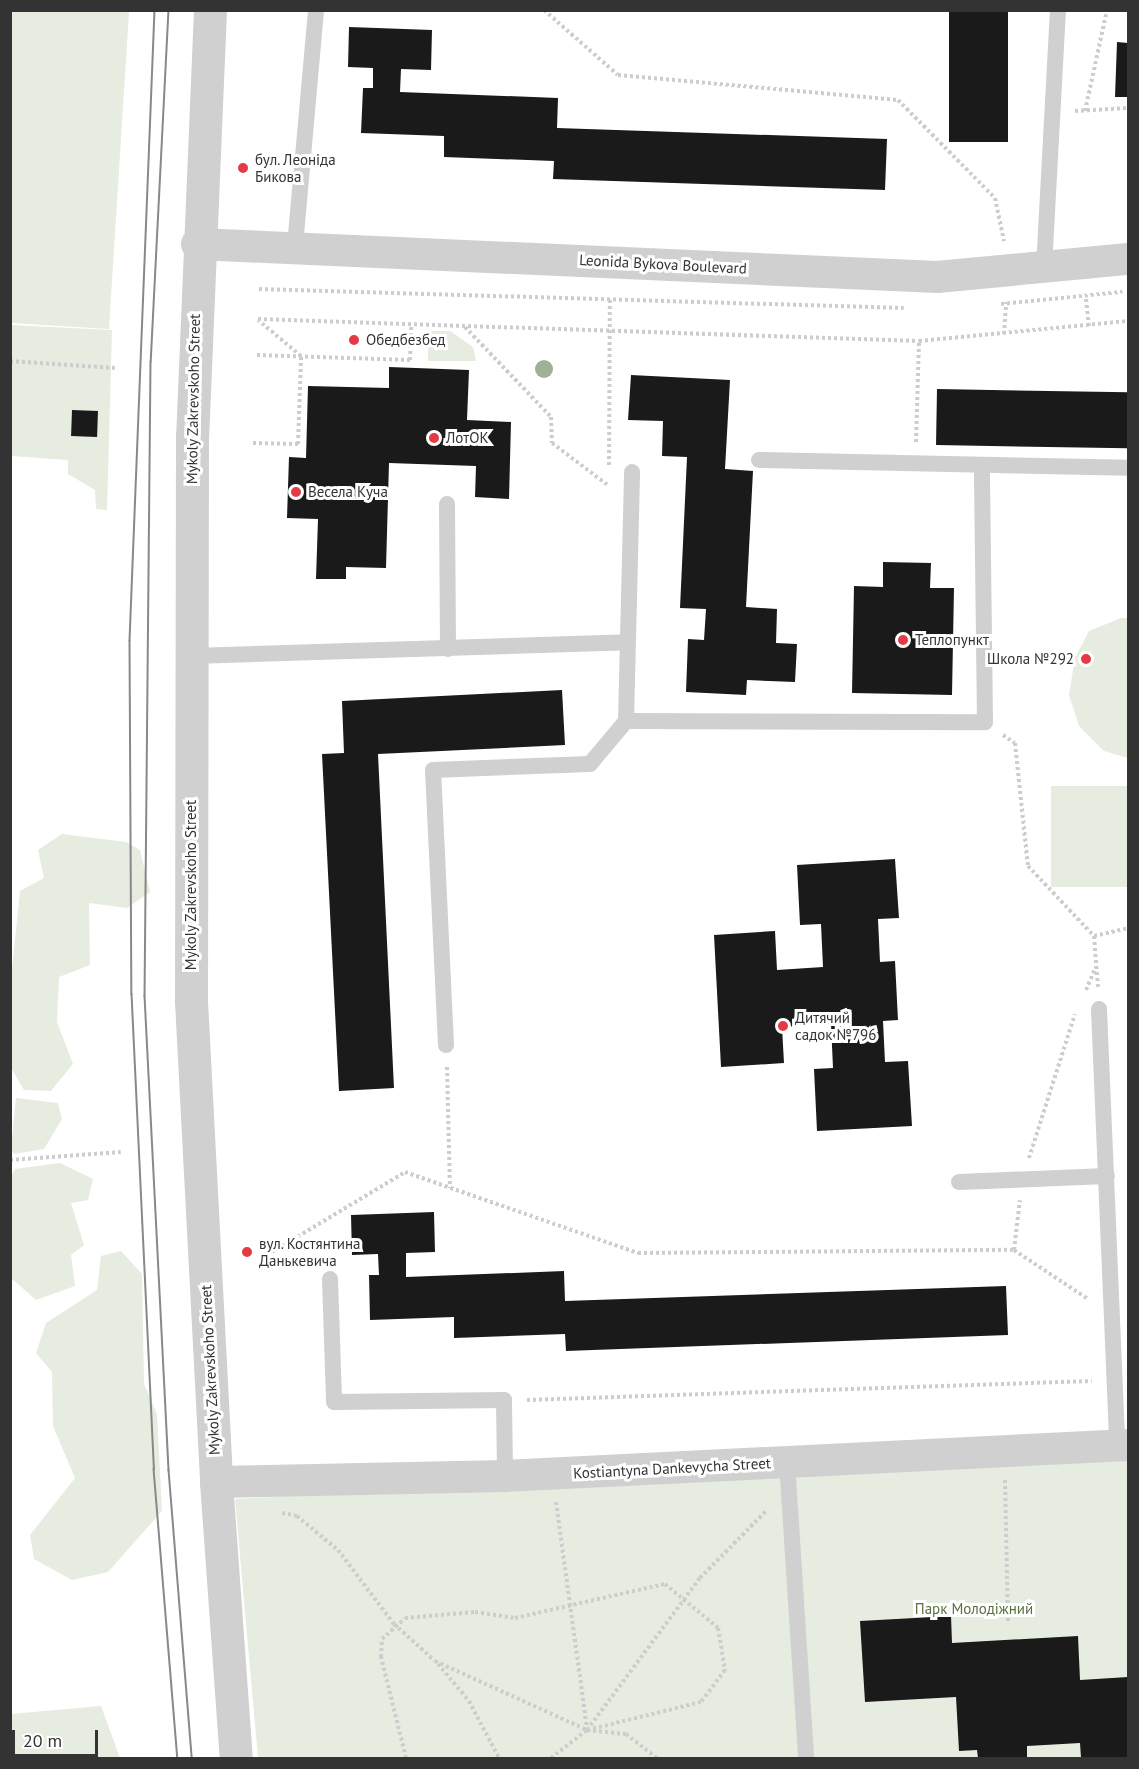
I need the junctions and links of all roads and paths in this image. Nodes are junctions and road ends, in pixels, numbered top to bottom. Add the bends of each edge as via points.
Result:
1 (210, 10) edge
2 (316, 10) edge
3 (544, 10) edge
4 (1058, 10) edge
5 (1107, 10) edge
6 (1128, 108) edge
7 (1085, 111) junction
8 (1052, 113) junction
9 (196, 244) junction
10 (295, 246) junction
11 (1006, 248) dead end
12 (1128, 259) edge
13 (613, 261) junction
14 (1044, 268) junction
15 (259, 289) dead end
16 (1128, 291) edge
17 (610, 299) junction
18 (995, 304) dead end
19 (909, 309) dead end
20 (1128, 321) edge
21 (411, 325) junction
22 (464, 326) junction
23 (610, 331) junction
24 (919, 341) junction
25 (256, 355) dead end
26 (301, 356) junction
27 (10, 361) edge
28 (115, 368) dead end
29 (253, 442) dead end
30 (759, 460) dead end
31 (915, 464) junction
32 (982, 465) junction
33 (1128, 468) edge
34 (632, 472) dead end
35 (609, 486) junction
36 (447, 504) dead end
37 (631, 508) junction
38 (628, 642) junction
39 (448, 649) junction
40 (192, 656) junction
41 (626, 721) junction
42 (985, 722) junction
43 (1128, 928) edge
44 (1094, 936) junction
45 (1096, 966) junction
46 (1082, 999) dead end
47 (1077, 1009) dead end
48 (1099, 1009) joint
49 (446, 1045) joint
50 (121, 1152) dead end
51 (10, 1160) edge
52 (1107, 1176) junction
53 (1023, 1179) junction
54 (959, 1182) dead end
55 (450, 1188) junction
56 (1014, 1250) junction
57 (272, 1252) dead end
58 (330, 1279) dead end
59 (1112, 1315) junction
60 (1115, 1380) junction
61 (504, 1400) junction
62 (1123, 1446) edge
63 (554, 1473) junction
64 (788, 1475) junction
65 (505, 1476) junction
66 (1005, 1477) dead end
67 (216, 1482) junction
68 (282, 1513) dead end
69 (685, 1598) junction
70 (572, 1609) junction
71 (1008, 1622) dead end
72 (394, 1624) junction
73 (435, 1661) junction
74 (587, 1730) junction
75 (236, 1758) edge
76 (406, 1758) edge
77 (500, 1758) edge
78 (551, 1758) edge
79 (657, 1758) edge
80 (806, 1758) edge

1 - 9 street, Mykoly Zakrevskoho Street
2 - 10 lane
3 - 11 path via 618,75 898,100 995,198
4 - 8 lane
5 - 7 path
6 - 7 path
7 - 8 path
8 - 14 lane
9 - 10 street, Leonida Bykova Boulevard
9 - 40 street, Mykoly Zakrevskoho Street
10 - 13 street, Leonida Bykova Boulevard
12 - 14 street, Leonida Bykova Boulevard
13 - 14 street, Leonida Bykova Boulevard via 937,277
13 - 17 path
15 - 17 path
16 - 18 path
17 - 19 path
17 - 23 path
20 - 24 path
21 - 22 path
21 - 26 path via 410,360
21 - 26 path via 258,319
22 - 23 path
22 - 35 path via 551,417 552,442
23 - 24 path
23 - 35 path
24 - 31 path
25 - 26 path
26 - 29 path via 298,444
27 - 28 path
30 - 31 lane
31 - 32 lane
32 - 33 lane
32 - 42 lane
34 - 37 lane
35 - 37 path
36 - 39 lane
37 - 38 lane
38 - 39 lane
38 - 41 lane
39 - 40 lane
40 - 67 street, Mykoly Zakrevskoho Street via 191,1001
41 - 42 lane
41 - 49 lane via 590,764 433,770
42 - 44 path via 1015,743 1028,866
43 - 44 path
44 - 45 path
45 - 46 path
45 - 48 path
47 - 53 path
48 - 52 lane
49 - 55 path
50 - 51 path
52 - 53 lane
52 - 59 lane
53 - 54 lane
53 - 56 path
55 - 56 path via 638,1253
55 - 57 path via 405,1172
56 - 59 path
58 - 61 lane via 334,1402
59 - 60 lane
60 - 61 path
60 - 62 lane
61 - 65 lane
62 - 64 street, Kostiantyna Dankevycha Street
63 - 64 street, Kostiantyna Dankevycha Street
63 - 65 street, Kostiantyna Dankevycha Street
63 - 70 path
64 - 69 path
64 - 80 lane
65 - 67 street, Kostiantyna Dankevycha Street
66 - 71 path
67 - 75 street, Mykoly Zakrevskoho Street
68 - 72 path via 297,1516 338,1550
69 - 70 path via 665,1584 596,1597
69 - 74 path
69 - 74 path via 718,1628 725,1650 717,1687 701,1702
70 - 72 path via 515,1618 475,1612 405,1618
70 - 74 path
72 - 73 path
72 - 76 path via 382,1639 382,1674
73 - 74 path
73 - 77 path via 469,1701
74 - 78 path
74 - 79 path via 626,1734

